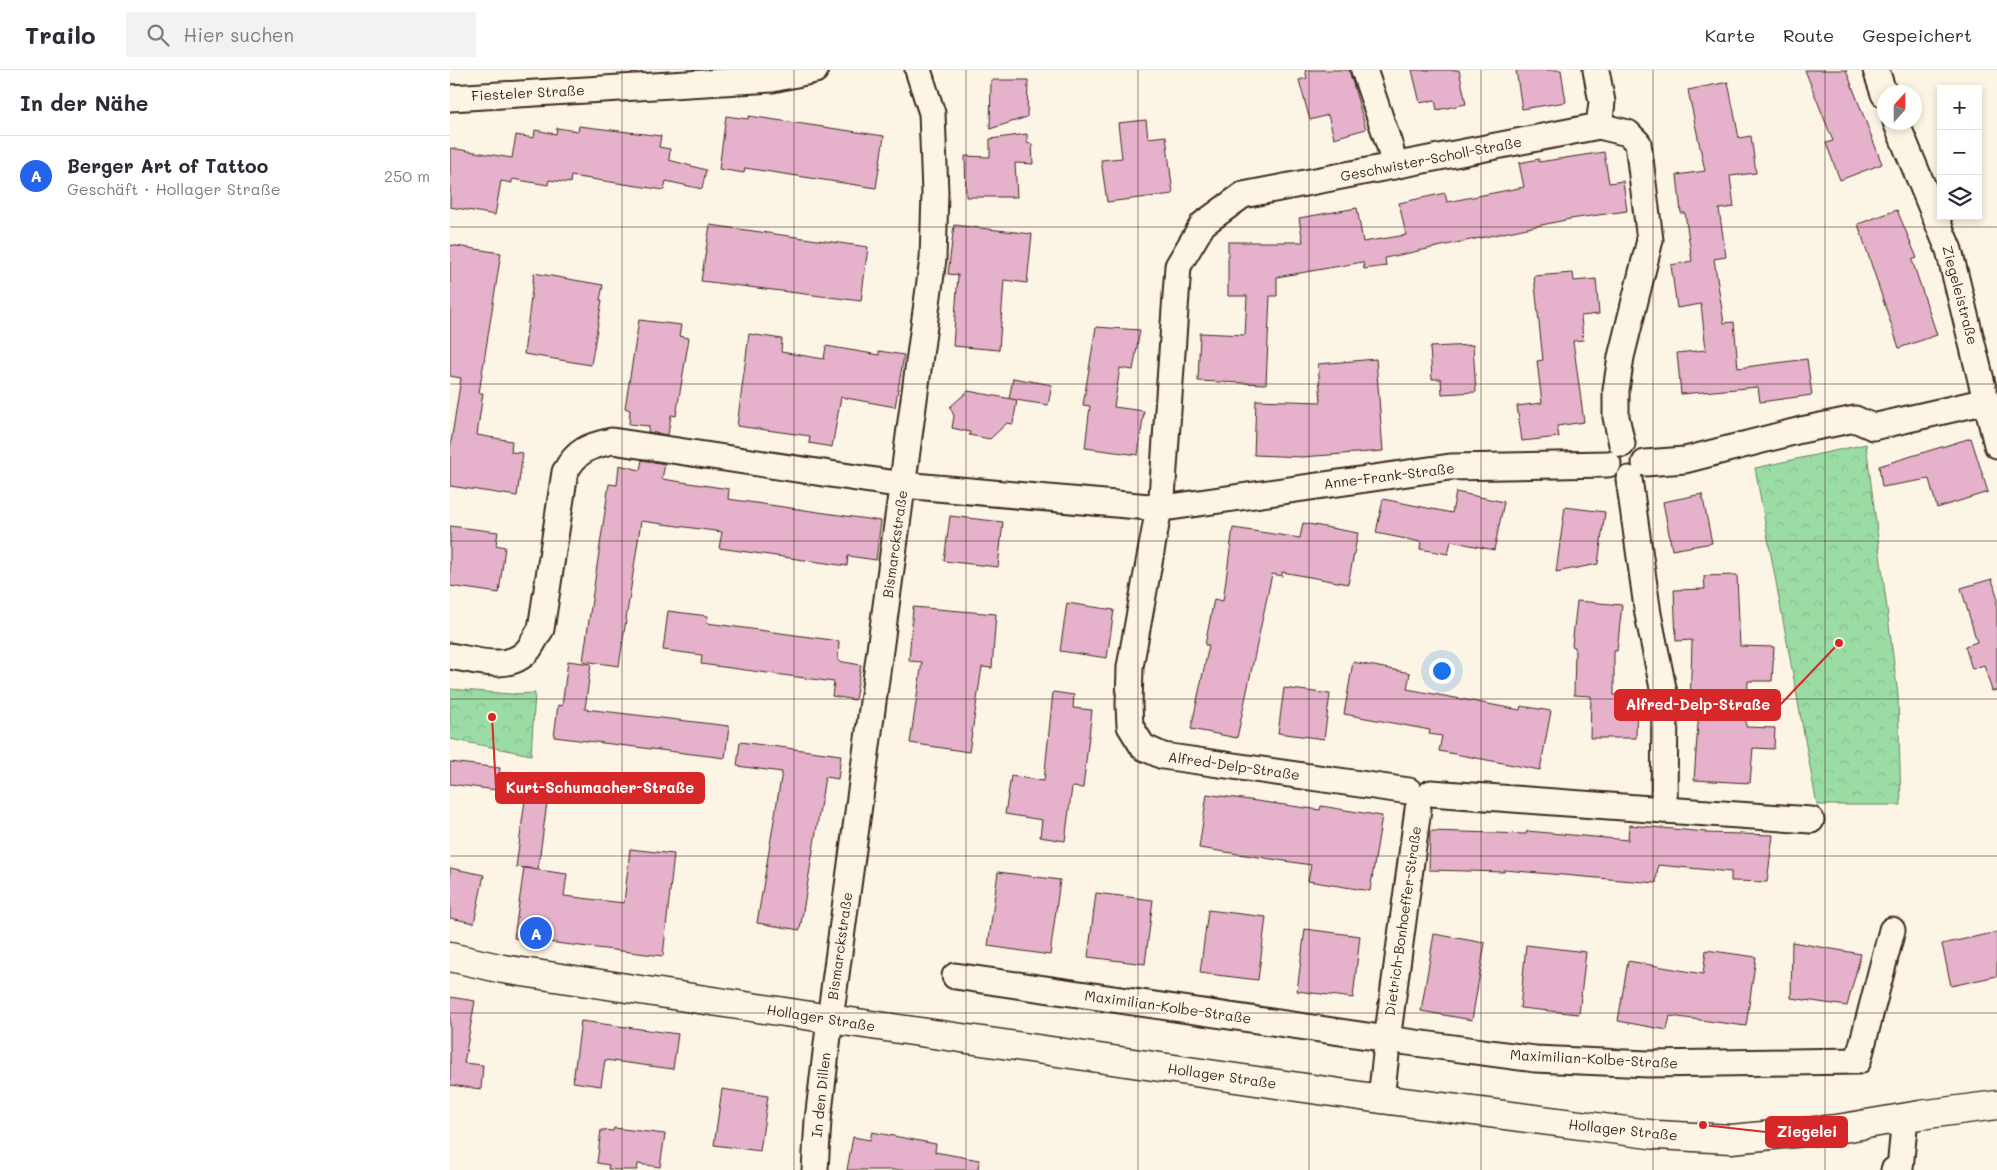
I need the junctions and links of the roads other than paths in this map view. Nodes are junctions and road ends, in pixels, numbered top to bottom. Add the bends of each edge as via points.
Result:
1 (815, 70) edge
2 (918, 70) edge
3 (1364, 70) edge
4 (1596, 70) edge
5 (1876, 70) edge
6 (1881, 85) edge
7 (450, 98) edge
8 (1599, 126) junction
9 (1899, 130) edge
10 (1394, 166) junction
11 (1987, 401) junction
12 (1997, 445) edge
13 (1615, 454) junction
14 (1637, 471) junction
15 (903, 485) junction
16 (1160, 508) junction
17 (450, 656) edge
18 (1420, 798) junction
19 (1664, 810) junction
20 (1811, 820) dead end
21 (1892, 930) dead end
22 (450, 957) edge
23 (955, 976) dead end
24 (830, 1019) junction
25 (1387, 1039) junction
26 (1380, 1099) junction
27 (1997, 1104) edge
28 (1905, 1117) junction
29 (815, 1170) edge
30 (1894, 1170) edge

1 - 7 street, Fiesteler Straße via 772,79
2 - 15 street, Bismarckstraße via 932,113 933,259
3 - 10 street
4 - 8 street via 1602,102
5 - 6 street
8 - 10 street, Geschwister-Scholl-Straße
8 - 13 street, Geschwister-Scholl-Straße via 1628,134 1638,144 1650,240 1617,381
9 - 11 street, Ziegeleistraße via 1949,250
10 - 16 street, Geschwister-Scholl-Straße via 1243,195 1203,224 1178,266
11 - 12 street, Ziegeleistraße
11 - 14 street via 1873,427 1855,419
13 - 14 street via 1613,474 1618,478
13 - 14 street via 1633,445 1638,448 1642,452
13 - 16 street, Anne-Frank-Straße via 1450,467
14 - 19 street via 1648,614 1665,698
15 - 16 street, Anne-Frank-Straße
15 - 17 street, Anne-Frank-Straße via 612,441 589,446 572,459 565,472 541,629 528,650 513,661 499,664
15 - 24 street, Bismarckstraße
16 - 18 street, Alfred-Delp-Straße via 1130,667 1130,726 1143,747 1163,756
18 - 19 street, Alfred-Delp-Straße
18 - 25 street, Dietrich-Bonhoeffer-Straße
19 - 20 street, Alfred-Delp-Straße
21 - 25 street, Maximilian-Kolbe-Straße via 1858,1061 1648,1064 1535,1059
22 - 24 main road, Hollager Straße via 503,969
23 - 25 street, Maximilian-Kolbe-Straße
24 - 26 main road, Hollager Straße
24 - 29 street, In den Dillen
25 - 26 street, Dietrich-Bonhoeffer-Straße
26 - 28 main road, Hollager Straße via 1657,1135 1731,1139 1838,1129
27 - 28 main road, Hollager Straße
28 - 30 street via 1900,1169

